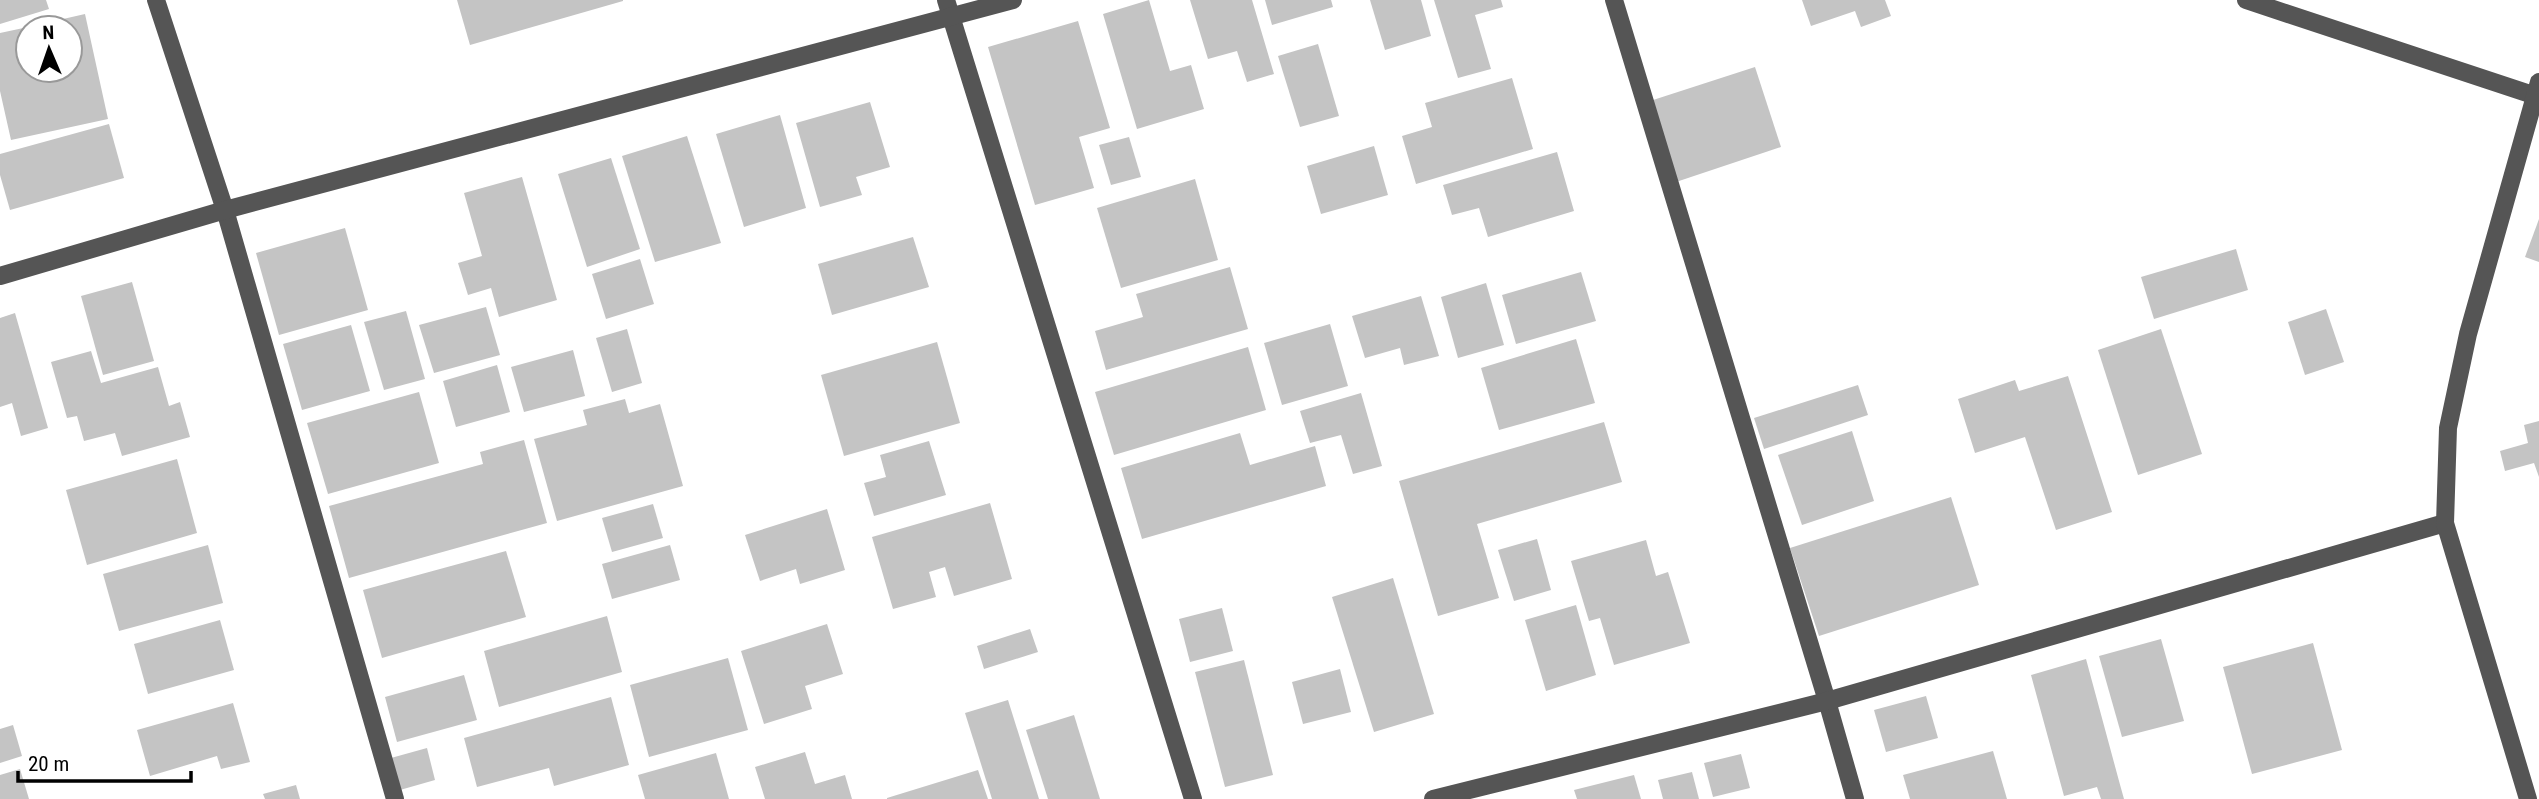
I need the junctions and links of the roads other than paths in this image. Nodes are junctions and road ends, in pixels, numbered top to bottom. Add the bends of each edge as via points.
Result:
1 (156, 0) edge
2 (1013, 0) edge
3 (1614, 0) edge
4 (2246, 0) edge
5 (949, 9) edge
6 (2538, 91) edge
7 (225, 210) junction
8 (0, 276) edge
9 (2445, 523) junction
10 (1828, 701) junction
11 (395, 799) edge
12 (1193, 799) edge
13 (1433, 799) edge
14 (1855, 799) edge
15 (2528, 799) edge

1 - 7 street
2 - 5 street
3 - 10 street
4 - 6 street
5 - 7 street
5 - 12 street
6 - 9 street via 2468,334 2448,428
7 - 8 street
7 - 11 street
9 - 10 street
9 - 15 street
10 - 13 street
10 - 14 street

